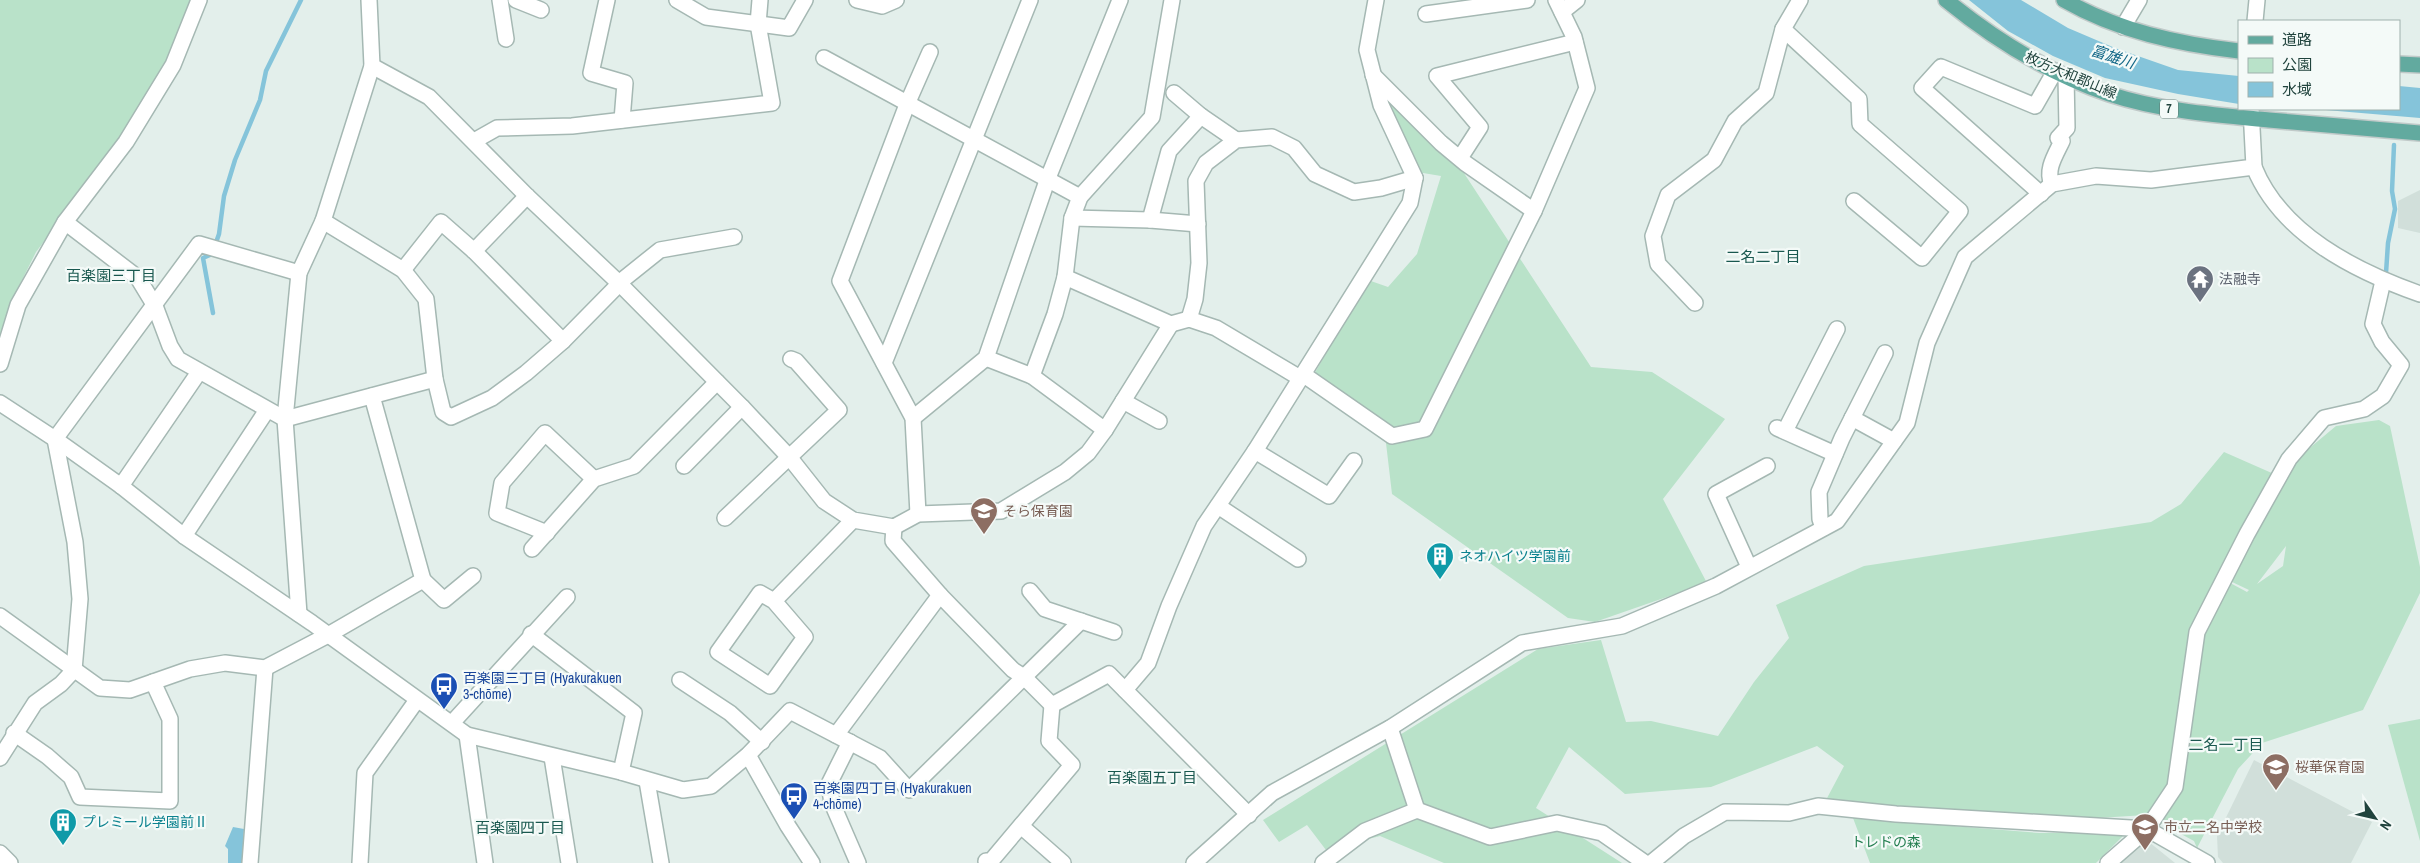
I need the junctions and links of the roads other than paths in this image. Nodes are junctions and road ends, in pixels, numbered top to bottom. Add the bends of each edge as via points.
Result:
1 (199, 0) edge
2 (369, 0) edge
3 (500, 0) edge
4 (516, 0) edge
5 (607, 0) edge
6 (677, 0) edge
7 (760, 0) edge
8 (805, 0) edge
9 (858, 0) edge
10 (896, 0) edge
11 (1030, 0) edge
12 (1120, 0) edge
13 (1172, 0) edge
14 (1376, 0) edge
15 (1526, 0) edge
16 (1577, 0) edge
17 (1800, 0) edge
18 (1946, 0) edge
19 (2064, 0) edge
20 (2139, 0) edge
21 (2257, 0) edge
22 (1559, 6) edge
23 (541, 10) dead end
24 (1426, 14) dead end
25 (2255, 20) edge
26 (758, 24) junction
27 (2123, 27) junction
28 (1783, 29) junction
29 (506, 39) dead end
30 (1575, 42) junction
31 (2238, 51) edge
32 (930, 52) dead end
33 (824, 58) dead end
34 (2400, 64) edge
35 (2420, 65) edge
36 (372, 66) junction
37 (1371, 73) junction
38 (2060, 74) junction
39 (1174, 93) dead end
40 (908, 102) junction
41 (2251, 113) edge
42 (1201, 116) junction
43 (622, 120) junction
44 (2420, 133) edge
45 (975, 138) junction
46 (1236, 140) junction
47 (474, 141) junction
48 (1460, 158) junction
49 (2254, 168) junction
50 (1048, 178) junction
51 (1415, 178) junction
52 (2046, 189) junction
53 (527, 196) junction
54 (1080, 197) junction
55 (1854, 201) dead end
56 (1534, 211) junction
57 (1072, 218) junction
58 (1150, 220) junction
59 (323, 221) junction
60 (66, 222) junction
61 (1198, 224) junction
62 (734, 237) dead end
63 (474, 251) junction
64 (403, 270) junction
65 (300, 273) junction
66 (1065, 277) junction
67 (2383, 281) junction
68 (620, 283) junction
69 (2420, 294) edge
70 (1695, 303) dead end
71 (155, 306) junction
72 (1189, 319) junction
73 (1171, 324) junction
74 (1837, 330) dead end
75 (563, 342) junction
76 (1885, 353) dead end
77 (986, 358) junction
78 (791, 359) dead end
79 (884, 363) junction
80 (0, 364) edge
81 (199, 372) junction
82 (1032, 376) junction
83 (1300, 378) junction
84 (435, 379) junction
85 (717, 382) junction
86 (372, 396) junction
87 (1124, 401) junction
88 (0, 403) edge
89 (742, 407) junction
90 (267, 410) junction
91 (913, 418) junction
92 (1852, 418) junction
93 (284, 419) junction
94 (1159, 421) dead end
95 (1105, 430) junction
96 (55, 439) junction
97 (1894, 441) junction
98 (1255, 450) junction
99 (1835, 454) junction
100 (790, 458) junction
101 (1354, 461) dead end
102 (684, 466) dead end
103 (1767, 466) dead end
104 (594, 479) junction
105 (121, 486) junction
106 (1218, 506) junction
107 (918, 514) junction
108 (725, 518) dead end
109 (853, 520) junction
110 (894, 527) junction
111 (1823, 528) junction
112 (547, 533) junction
113 (184, 536) junction
114 (532, 550) dead end
115 (1298, 559) dead end
116 (1749, 567) junction
117 (474, 576) dead end
118 (423, 580) junction
119 (1030, 590) dead end
120 (940, 594) junction
121 (567, 597) dead end
122 (774, 601) junction
123 (299, 614) junction
124 (0, 616) edge
125 (1082, 621) junction
126 (1114, 632) dead end
127 (531, 634) junction
128 (328, 635) junction
129 (265, 668) junction
130 (74, 670) junction
131 (1024, 677) junction
132 (680, 680) dead end
133 (153, 682) junction
134 (1125, 690) junction
135 (417, 700) junction
136 (1052, 705) junction
137 (452, 723) junction
138 (1390, 728) junction
139 (14, 733) junction
140 (467, 735) junction
141 (836, 735) junction
142 (762, 742) junction
143 (850, 742) junction
144 (748, 755) junction
145 (552, 757) junction
146 (0, 758) edge
147 (621, 772) junction
148 (647, 781) junction
149 (1417, 810) junction
150 (1249, 815) junction
151 (1021, 826) junction
152 (2147, 829) junction
153 (0, 853) edge
154 (1199, 860) edge
155 (986, 862) dead end
156 (10, 863) edge
157 (250, 863) edge
158 (360, 863) edge
159 (485, 863) edge
160 (569, 863) edge
161 (661, 863) edge
162 (812, 863) edge
163 (858, 863) edge
164 (1063, 863) edge
165 (1324, 863) edge
166 (1645, 863) edge
167 (1651, 863) edge
168 (2108, 863) edge
169 (2207, 863) edge

1 - 60 street via 173,65 126,142
2 - 36 street
3 - 29 street
4 - 23 street
5 - 43 street via 591,73 625,82
6 - 26 street via 706,17
7 - 26 street
8 - 26 street via 789,28
9 - 10 street via 882,6
11 - 45 street
12 - 50 street
13 - 54 street via 1152,117
14 - 37 street via 1367,50
15 - 24 street
16 - 22 street
17 - 28 street
18 - 38 main road, 枚方大和郡山線 / 7 via 1981,29
19 - 27 main road
20 - 27 street
21 - 25 street
22 - 30 street
26 - 43 street via 772,103
27 - 31 main road via 2185,44
28 - 55 street via 1859,99 1860,124 1960,211 1922,258
28 - 70 street via 1766,93 1734,121 1714,160 1668,195 1653,236 1658,264
30 - 48 street via 1437,76 1480,127
30 - 56 street via 1587,88
32 - 40 street
33 - 40 street
34 - 35 main road
36 - 47 street via 429,97
36 - 59 street
37 - 48 street
37 - 51 street via 1381,105
38 - 41 main road, 枚方大和郡山線 / 7 via 2108,94 2156,107 2202,115
38 - 52 street via 2067,128 2058,138 2062,141 2052,161
38 - 52 street via 2036,106 1941,67 1922,88
39 - 42 street
40 - 45 street
40 - 79 street via 840,281
41 - 44 main road, 枚方大和郡山線 / 7
41 - 49 street
42 - 46 street
42 - 58 street via 1169,151
43 - 47 street via 572,126 497,128
45 - 50 street
45 - 79 street
46 - 51 street via 1272,137 1294,148 1315,174 1354,192
46 - 61 street via 1206,163 1196,181
47 - 53 street
48 - 56 street
49 - 52 street via 2151,180 2096,176
49 - 67 street via 2261,185 2289,221 2333,253
50 - 54 street
50 - 77 street
51 - 83 street via 1410,203
52 - 97 street via 1965,257 1927,343 1907,423
53 - 63 street
53 - 68 street
54 - 57 street
56 - 83 street via 1425,429 1392,436 1307,378
57 - 58 street
57 - 66 street
58 - 61 street
59 - 64 street
59 - 65 street
60 - 71 street via 138,278
60 - 80 street via 18,305
61 - 72 street via 1199,263
62 - 68 street via 660,250
63 - 64 street via 440,222
63 - 75 street
64 - 84 street via 426,299
65 - 71 street via 199,244
65 - 93 street
66 - 73 street
66 - 82 street
67 - 69 street
67 - 152 street via 2373,324 2382,342 2401,365 2383,396 2364,409 2324,418 2289,459 2247,534 2197,632 2175,787
68 - 75 street
68 - 85 street
71 - 81 street via 170,346 178,358
71 - 96 street
72 - 73 street
72 - 83 street via 1216,328
73 - 87 street
74 - 99 street via 1781,430
75 - 84 street via 492,398 451,417 443,412
76 - 92 street
77 - 82 street
77 - 91 street
78 - 100 street via 796,360 839,410
79 - 91 street
81 - 90 street
81 - 105 street
82 - 95 street
83 - 98 street
84 - 86 street
85 - 89 street
85 - 104 street via 634,466
86 - 93 street
86 - 118 street
87 - 94 street
87 - 95 street
88 - 96 street
89 - 100 street
89 - 102 street
90 - 93 street
90 - 113 street
91 - 107 street
92 - 97 street
92 - 99 street
93 - 123 street
95 - 107 street via 1088,453 1065,472 1001,511
96 - 105 street
96 - 130 street via 79,589
97 - 111 street via 1837,521
98 - 101 street via 1329,496
98 - 106 street
99 - 111 street via 1819,492
100 - 108 street
100 - 109 street via 824,501
103 - 116 street via 1716,494
104 - 112 street
104 - 112 street via 545,433 502,483 497,513
105 - 113 street
106 - 115 street
106 - 134 street via 1204,526 1172,597 1148,663
107 - 110 street
109 - 110 street
109 - 122 street
110 - 120 street via 893,541
111 - 116 street
112 - 114 street
113 - 123 street
116 - 138 street via 1716,586 1622,626 1522,643
117 - 118 street via 444,600
118 - 128 street
119 - 125 street via 1045,609
120 - 131 street via 1013,670
120 - 141 street
121 - 127 street
122 - 122 street via 760,592 718,652 770,686 805,637
123 - 128 street
124 - 130 street
125 - 126 street
125 - 131 street
127 - 137 street
127 - 147 street via 634,713
128 - 129 street
128 - 135 street
129 - 133 street via 225,663 190,669
129 - 157 street
130 - 133 street via 100,688 130,690
130 - 139 street via 35,703
131 - 136 street
131 - 143 street via 909,790 880,758
132 - 142 street via 730,713
133 - 139 street via 170,719 170,801 80,797 72,777
134 - 136 street via 1109,674
134 - 150 street
135 - 137 street
135 - 158 street via 365,773
136 - 151 street via 1049,741 1072,766
137 - 140 street
138 - 149 street
138 - 150 street via 1272,793
139 - 146 street
140 - 145 street
140 - 159 street
141 - 142 street via 790,711
141 - 143 street
142 - 144 street
143 - 163 street via 829,784 832,803
144 - 148 street via 711,786 683,790
144 - 162 street
145 - 147 street
145 - 160 street
147 - 148 street
148 - 161 street
149 - 165 street via 1365,831
149 - 166 street via 1490,837 1557,823 1602,833
150 - 154 street
151 - 155 street via 991,861
151 - 164 street
152 - 167 street via 1906,815 1818,806 1789,813 1725,812 1684,836
152 - 168 street
152 - 169 street
153 - 156 street

